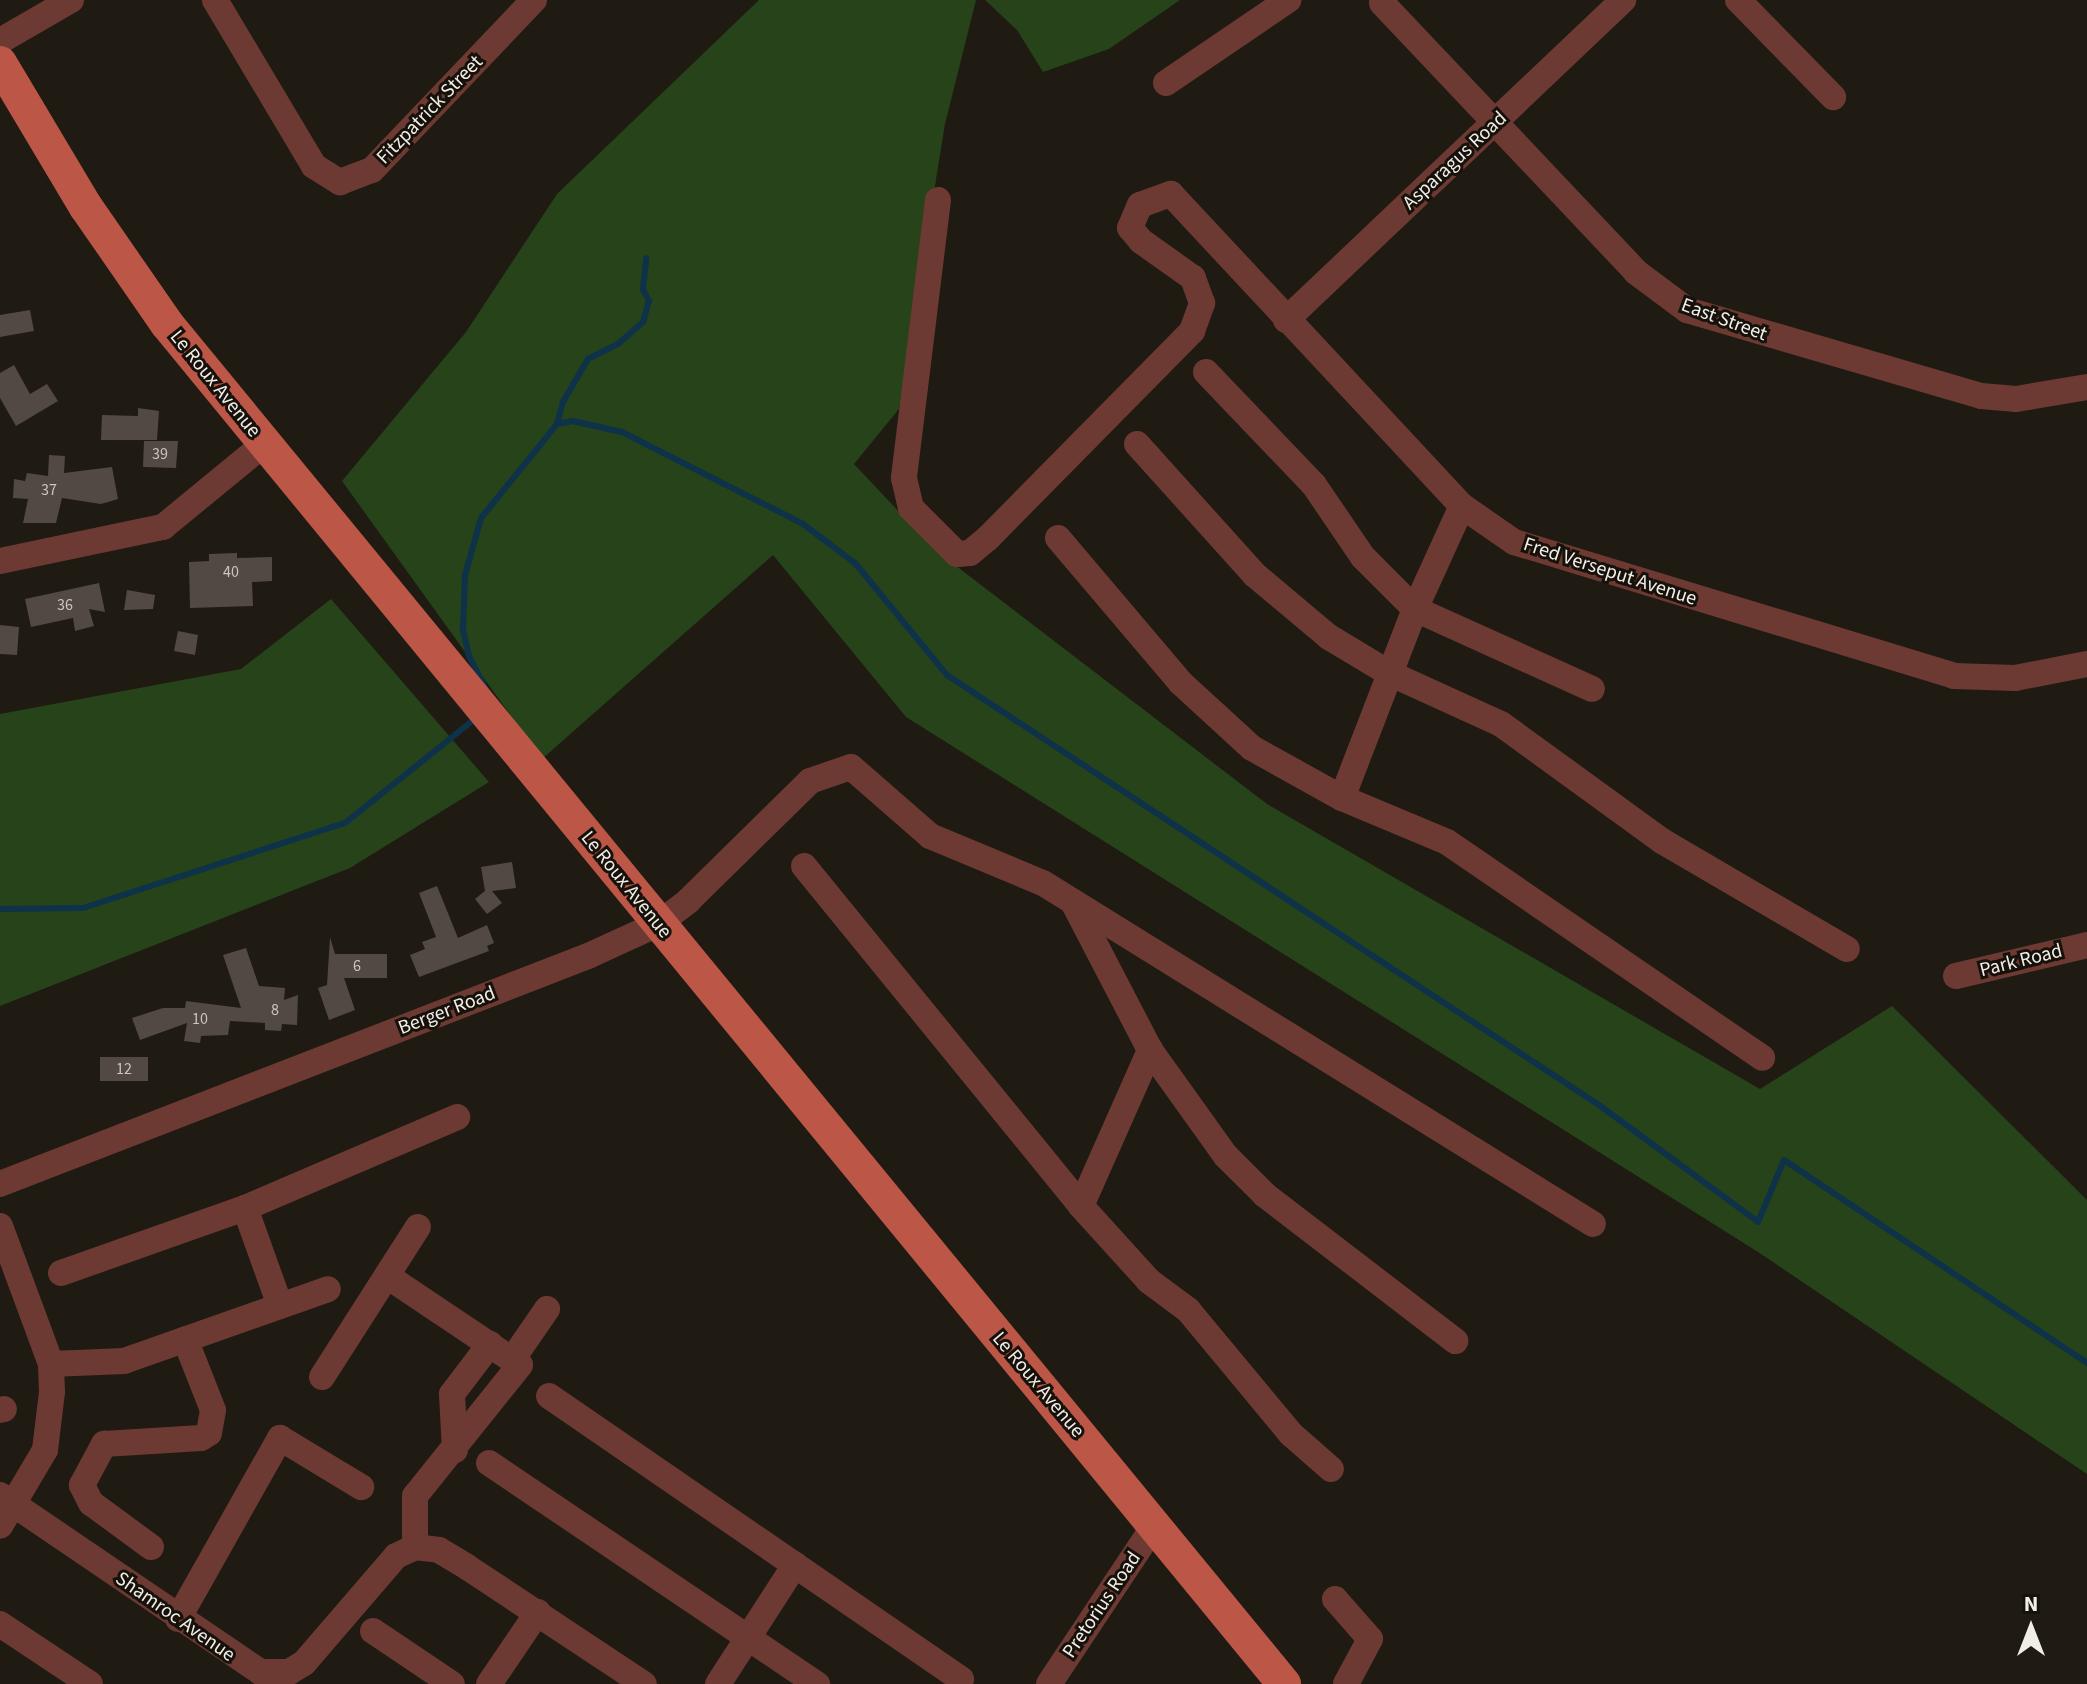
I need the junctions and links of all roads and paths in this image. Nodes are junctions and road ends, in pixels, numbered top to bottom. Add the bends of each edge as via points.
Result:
1 (71, 0) edge
2 (215, 0) edge
3 (534, 0) edge
4 (1288, 0) edge
5 (1623, 0) edge
6 (1738, 0) edge
7 (1380, 1) edge
8 (0, 41) edge
9 (0, 63) edge
10 (1166, 83) dead end
11 (1833, 97) dead end
12 (1493, 126) junction
13 (938, 200) dead end
14 (1286, 320) junction
15 (1206, 372) dead end
16 (2087, 387) edge
17 (264, 444) junction
18 (1137, 444) dead end
19 (1462, 506) junction
20 (1058, 538) dead end
21 (0, 561) edge
22 (1415, 609) junction
23 (2087, 664) edge
24 (1389, 673) junction
25 (1592, 689) dead end
26 (1342, 798) junction
27 (804, 866) dead end
28 (1073, 902) junction
29 (658, 924) junction
30 (2087, 945) edge
31 (1847, 949) dead end
32 (1956, 976) dead end
33 (1150, 1050) junction
34 (1762, 1058) dead end
35 (457, 1117) dead end
36 (0, 1184) edge
37 (1081, 1206) junction
38 (245, 1208) junction
39 (1593, 1224) dead end
40 (0, 1226) edge
41 (418, 1227) dead end
42 (61, 1273) dead end
43 (387, 1276) junction
44 (328, 1289) dead end
45 (280, 1306) junction
46 (547, 1309) dead end
47 (185, 1339) junction
48 (1455, 1341) dead end
49 (490, 1344) junction
50 (516, 1362) junction
51 (51, 1364) junction
52 (322, 1377) dead end
53 (549, 1396) dead end
54 (455, 1450) junction
55 (489, 1463) dead end
56 (1331, 1469) dead end
57 (361, 1487) dead end
58 (4, 1509) edge
59 (1154, 1526) junction
60 (151, 1547) dead end
61 (415, 1547) junction
62 (795, 1565) junction
63 (1335, 1599) dead end
64 (538, 1612) junction
65 (178, 1619) junction
66 (0, 1624) edge
67 (373, 1631) dead end
68 (747, 1639) junction
69 (961, 1679) dead end
70 (90, 1684) edge
71 (452, 1684) edge
72 (489, 1684) edge
73 (644, 1684) edge
74 (718, 1684) edge
75 (817, 1684) edge
76 (1049, 1684) edge
77 (1284, 1684) edge
78 (1346, 1684) edge

1 - 8 street
2 - 3 street, Fitzpatrick Street via 314,166 340,182 372,170
4 - 10 street
5 - 12 street, Asparagus Road
6 - 11 street
7 - 12 street, East Street
9 - 17 main road, Le Roux Avenue via 86,207 158,311
12 - 14 street, Asparagus Road
12 - 16 street, East Street via 1650,287 1687,310 1981,396 2016,399
13 - 14 street, Fred Verseput Avenue via 904,478 906,496 919,520 961,555 993,532 1192,331 1202,303 1193,278 1130,228 1140,205 1171,194
14 - 19 street, Fred Verseput Avenue
15 - 22 street via 1314,485 1363,557
17 - 21 street via 163,527
17 - 29 main road, Le Roux Avenue
18 - 24 street via 1275,593 1329,637
19 - 22 street
19 - 23 street, Fred Verseput Avenue via 1514,542 1561,559 1954,676 2015,678
20 - 26 street via 1201,705 1270,761
22 - 24 street
22 - 25 street
24 - 26 street
24 - 31 street via 1501,724 1662,841
26 - 34 street via 1447,842
27 - 37 street
28 - 29 street, Berger Road via 1013,866 930,836 851,767 810,781
28 - 33 street
28 - 39 street
29 - 36 street, Berger Road via 588,956
29 - 59 main road, Le Roux Avenue
30 - 32 street, Park Road
33 - 37 street
33 - 48 street via 1246,1178
35 - 38 street
37 - 56 street via 1149,1281 1188,1310 1291,1434
38 - 42 street
38 - 45 street
40 - 51 street
41 - 43 street
43 - 49 street
43 - 52 street
44 - 45 street
45 - 47 street
46 - 50 street
47 - 51 street via 124,1361
47 - 60 street via 213,1410 209,1433 201,1438 104,1444 82,1485 91,1503
49 - 50 street
49 - 54 street via 452,1394
50 - 54 street
51 - 58 street via 45,1450
53 - 62 street
54 - 61 street via 415,1496
55 - 68 street
57 - 65 street via 280,1438
58 - 65 street, Shamroc Avenue
59 - 76 street, Pretorius Road
59 - 77 main road, Le Roux Avenue
61 - 64 street via 439,1550
61 - 65 street, Shamroc Avenue via 396,1556 320,1649 289,1672 274,1675 248,1667
62 - 68 street
62 - 69 street
63 - 78 street via 1370,1639
64 - 72 street
64 - 73 street
66 - 70 street
67 - 71 street
68 - 74 street
68 - 75 street

